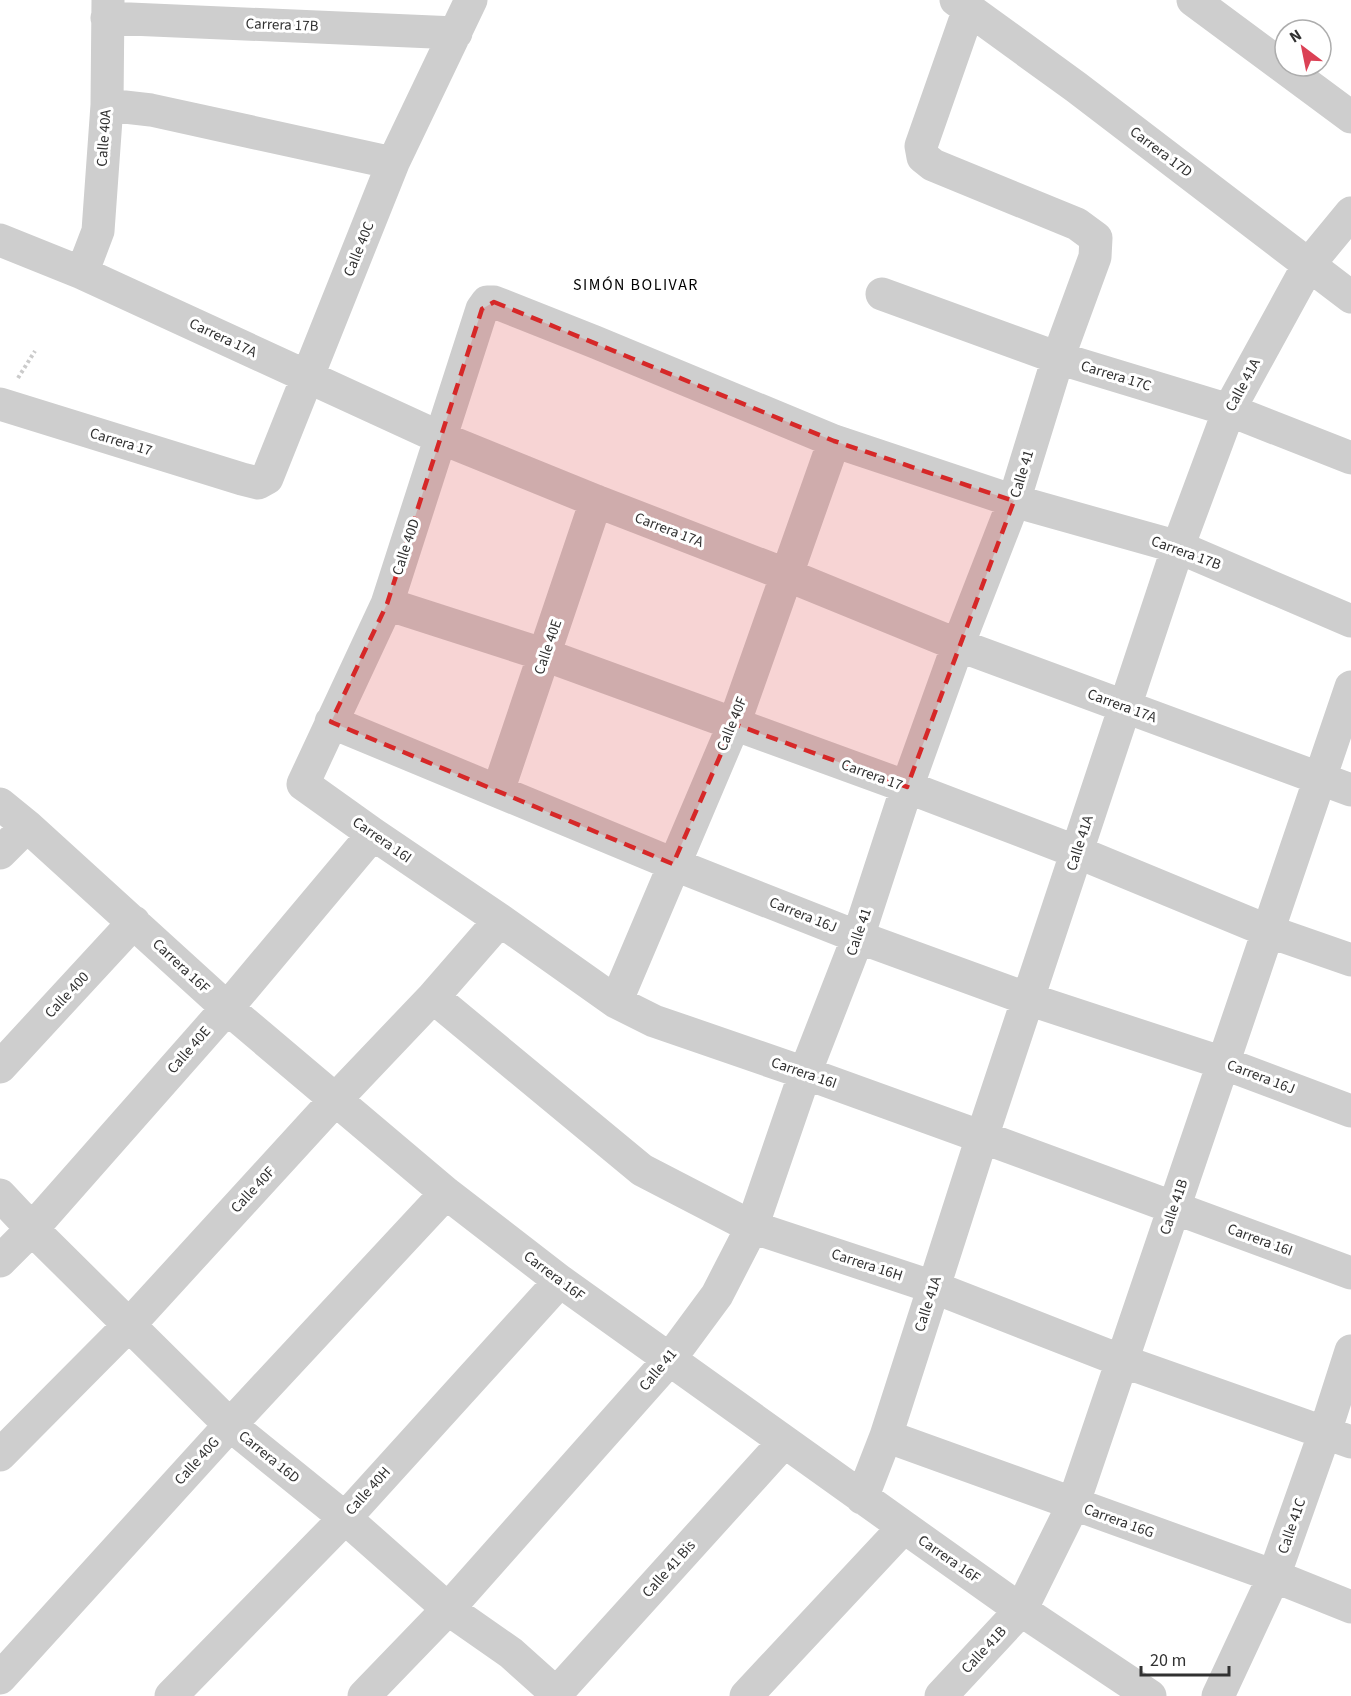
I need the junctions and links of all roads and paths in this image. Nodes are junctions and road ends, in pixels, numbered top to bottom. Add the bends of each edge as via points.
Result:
1 (471, 0) edge
2 (1193, 0) edge
3 (963, 5) edge
4 (108, 9) edge
5 (456, 33) junction
6 (107, 105) junction
7 (1351, 117) edge
8 (923, 158) joint
9 (393, 163) junction
10 (1351, 213) edge
11 (0, 240) edge
12 (1309, 264) junction
13 (82, 273) junction
14 (882, 294) dead end
15 (1351, 297) edge
16 (488, 302) joint
17 (1058, 358) junction
18 (308, 377) junction
19 (0, 404) edge
20 (1229, 410) junction
21 (441, 438) junction
22 (834, 441) junction
23 (1351, 458) edge
24 (242, 479) joint
25 (596, 501) junction
26 (1014, 501) junction
27 (1178, 547) junction
28 (787, 576) junction
29 (387, 604) junction
30 (1351, 621) edge
31 (958, 645) junction
32 (545, 655) junction
33 (1351, 687) edge
34 (1125, 707) junction
35 (331, 722) junction
36 (734, 724) junction
37 (1319, 778) junction
38 (303, 784) joint
39 (907, 788) junction
40 (1351, 790) edge
41 (498, 791) junction
42 (0, 804) edge
43 (27, 826) junction
44 (373, 834) junction
45 (1077, 852) junction
46 (0, 853) edge
47 (674, 864) junction
48 (501, 920) junction
49 (134, 922) junction
50 (1268, 932) junction
51 (858, 937) junction
52 (1351, 960) edge
53 (433, 997) junction
54 (1028, 999) junction
55 (616, 1002) junction
56 (227, 1008) junction
57 (1223, 1063) junction
58 (0, 1067) edge
59 (805, 1073) junction
60 (335, 1100) junction
61 (1351, 1111) edge
62 (982, 1137) junction
63 (446, 1193) junction
64 (0, 1195) edge
65 (1174, 1209) junction
66 (752, 1227) junction
67 (32, 1228) junction
68 (0, 1261) edge
69 (1351, 1273) edge
70 (560, 1281) junction
71 (933, 1287) junction
72 (129, 1325) junction
73 (1351, 1351) edge
74 (669, 1360) junction
75 (1122, 1361) junction
76 (230, 1425) junction
77 (886, 1436) junction
78 (1338, 1437) edge
79 (784, 1442) junction
80 (0, 1455) edge
81 (862, 1498) junction
82 (1073, 1505) junction
83 (345, 1518) junction
84 (904, 1527) junction
85 (1274, 1576) junction
86 (1351, 1607) edge
87 (448, 1609) junction
88 (1021, 1610) junction
89 (0, 1678) edge
90 (1141, 1694) edge
91 (557, 1695) edge
92 (171, 1696) edge
93 (364, 1696) edge
94 (746, 1696) edge
95 (941, 1696) edge
96 (1218, 1696) edge

1 - 5 street, Calle 40C
2 - 7 street
3 - 8 street, Carrera 17D via 921,146
3 - 12 street, Carrera 17D
4 - 5 street, Carrera 17B
4 - 6 street, Calle 40A
5 - 9 street, Calle 40C
6 - 9 street via 151,110
6 - 13 street, Calle 40A via 98,231
8 - 17 street, Calle 41 via 1077,224 1096,238 1095,257
9 - 18 street, Calle 40C
10 - 12 street, Calle 41A
11 - 13 street, Carrera 17A
12 - 15 street, Carrera 17D
12 - 20 street, Calle 41A
13 - 18 street, Carrera 17A
14 - 17 street, Carrera 17C
16 - 21 street, Calle 40D via 482,309
16 - 22 street, Carrera 17B
17 - 20 street, Carrera 17C
17 - 26 street, Calle 41
18 - 21 street, Carrera 17A
18 - 24 street, Calle 40C via 267,478 258,483
19 - 24 street, Carrera 17
20 - 23 street, Carrera 17C
20 - 27 street, Calle 41A
21 - 25 street, Carrera 17A
21 - 29 street, Calle 40D
22 - 26 street, Carrera 17B
22 - 28 street, Calle 40F
25 - 28 street, Carrera 17A
25 - 32 street, Calle 40E
26 - 27 street, Carrera 17B
26 - 31 street, Calle 41
27 - 30 street, Carrera 17B
27 - 34 street, Calle 41A
28 - 31 street, Carrera 17A
28 - 36 street, Calle 40F
29 - 32 street, Carrera 17
29 - 35 street, Calle 40D
31 - 34 street, Carrera 17A
31 - 39 street, Calle 41
32 - 36 street, Carrera 17
32 - 41 street, Calle 40E
33 - 37 street, Calle 41B
34 - 37 street, Carrera 17A
34 - 45 street, Calle 41A
35 - 38 street, Calle 40D
35 - 41 street, Carrera 16J
36 - 39 street, Carrera 17
36 - 47 street, Calle 40F
37 - 40 street, Carrera 17A
37 - 50 street, Calle 41B
38 - 44 street, Carrera 16I
39 - 45 street, Carrera 17
39 - 51 street, Calle 41
41 - 47 street, Carrera 16J
42 - 43 street, Carrera 16F
43 - 46 street
43 - 49 street, Carrera 16F
44 - 48 street, Carrera 16I
44 - 56 street, Calle 40E
45 - 50 street, Carrera 17
45 - 54 street, Calle 41A
47 - 51 street, Carrera 16J
47 - 55 street, Calle 40F
48 - 53 street, Calle 40F
48 - 55 street, Carrera 16I
49 - 56 street, Carrera 16F
49 - 58 street, Calle 400
50 - 52 street, Carrera 17
50 - 57 street, Calle 41B
51 - 54 street, Carrera 16J
51 - 59 street, Calle 41
53 - 60 street, Calle 40F
53 - 66 street, Carrera 16H via 642,1170
54 - 57 street, Carrera 16J
54 - 62 street, Calle 41A
55 - 59 street, Carrera 16I via 654,1021
56 - 60 street, Carrera 16F
56 - 67 street, Calle 40E
57 - 61 street, Carrera 16J
57 - 65 street, Calle 41B
59 - 62 street, Carrera 16I
59 - 66 street, Calle 41
60 - 63 street, Carrera 16F
60 - 72 street, Calle 40F
62 - 65 street, Carrera 16I
62 - 71 street, Calle 41A
63 - 70 street, Carrera 16F
63 - 76 street, Calle 40G
64 - 67 street, Carrera 16D
65 - 69 street, Carrera 16I
65 - 75 street, Calle 41B
66 - 71 street, Carrera 16H
66 - 74 street, Calle 41 via 717,1295
67 - 68 street, Calle 40E
67 - 72 street, Carrera 16D
70 - 74 street, Carrera 16F
70 - 83 street, Calle 40H
71 - 75 street, Carrera 16H
71 - 77 street, Calle 41A
72 - 76 street, Carrera 16D
72 - 80 street, Calle 40F
73 - 78 street, Calle 41C
74 - 79 street, Carrera 16F
74 - 87 street, Calle 41
75 - 78 street, Carrera 16H
75 - 82 street, Calle 41B
76 - 83 street, Carrera 16D
76 - 89 street, Calle 40G
77 - 81 street, Calle 41A
77 - 82 street, Carrera 16G
78 - 85 street, Calle 41C
79 - 81 street, Carrera 16F
79 - 91 street, Calle 41 Bis
81 - 84 street, Carrera 16F
82 - 85 street, Carrera 16G
82 - 88 street, Calle 41B
83 - 87 street, Carrera 16D
83 - 92 street, Calle 40H
84 - 88 street, Carrera 16F
84 - 94 street
85 - 86 street, Carrera 16G
85 - 96 street, Calle 41C
87 - 91 street, Carrera 16D via 511,1653
87 - 93 street, Calle 41
88 - 90 street, Carrera 16F
88 - 95 street, Calle 41B

